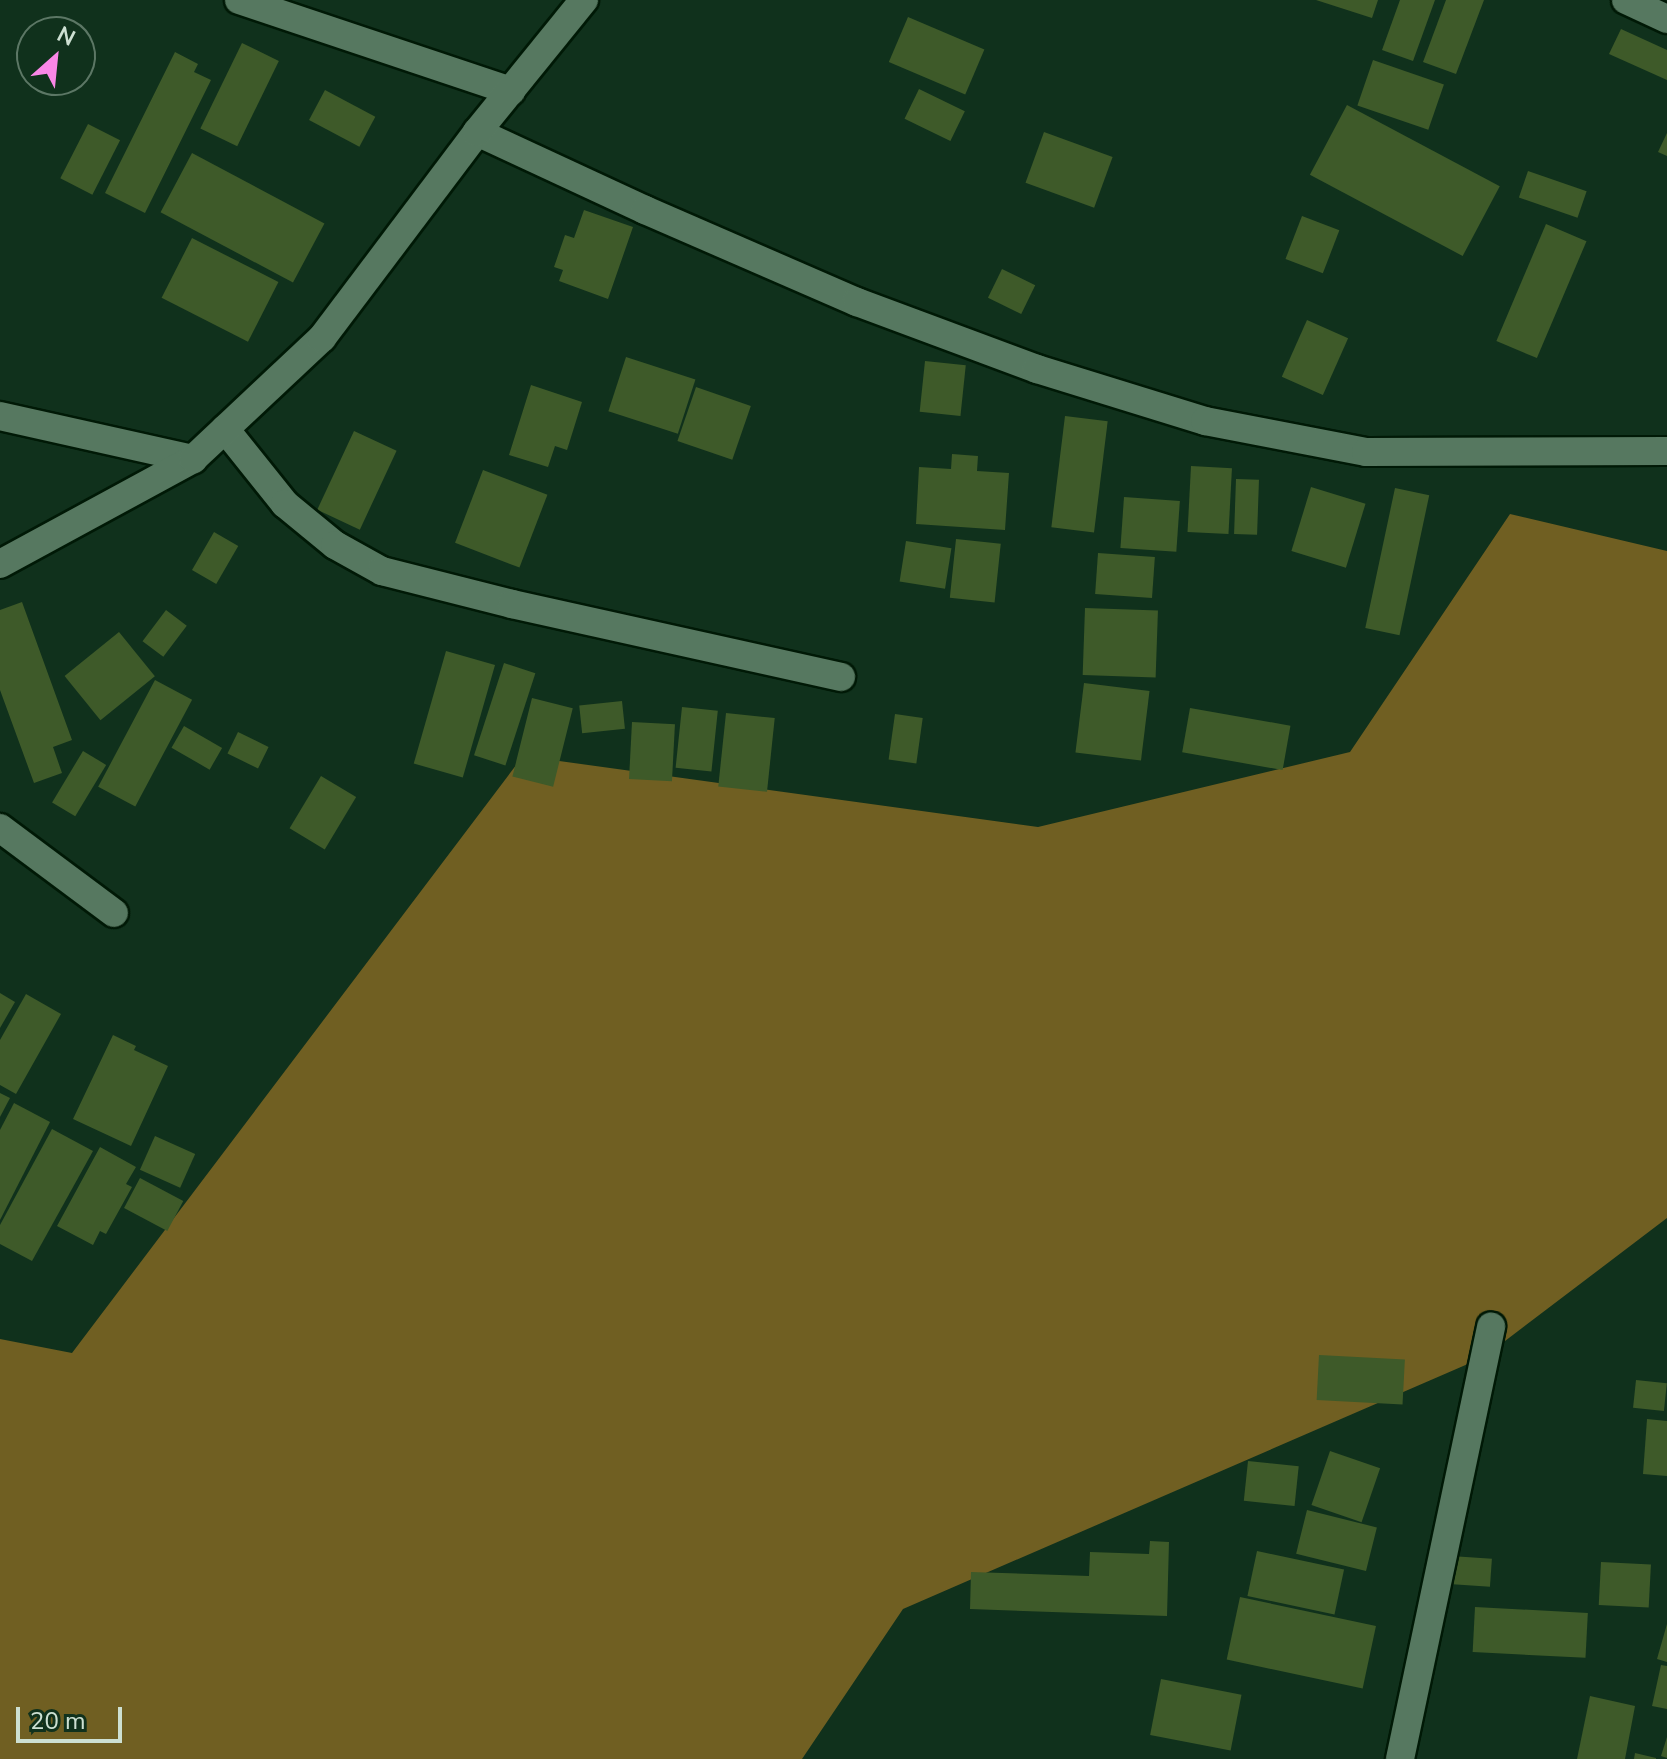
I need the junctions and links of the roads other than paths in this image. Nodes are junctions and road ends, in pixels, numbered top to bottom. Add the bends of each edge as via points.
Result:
1 (239, 0) edge
2 (584, 0) edge
3 (1626, 0) edge
4 (1667, 19) edge
5 (511, 91) junction
6 (477, 132) junction
7 (0, 416) edge
8 (225, 429) junction
9 (1667, 451) edge
10 (193, 459) junction
11 (0, 564) edge
12 (841, 677) dead end
13 (0, 828) edge
14 (114, 913) dead end
15 (1491, 1326) dead end
16 (1400, 1759) edge

1 - 5 street
2 - 5 street
3 - 4 street
5 - 6 street
6 - 8 street via 322,338
6 - 9 street via 857,302 1037,369 1205,421 1366,452
7 - 10 street
8 - 10 street
8 - 12 street via 285,504 335,545 382,571
10 - 11 street
13 - 14 street
15 - 16 street

